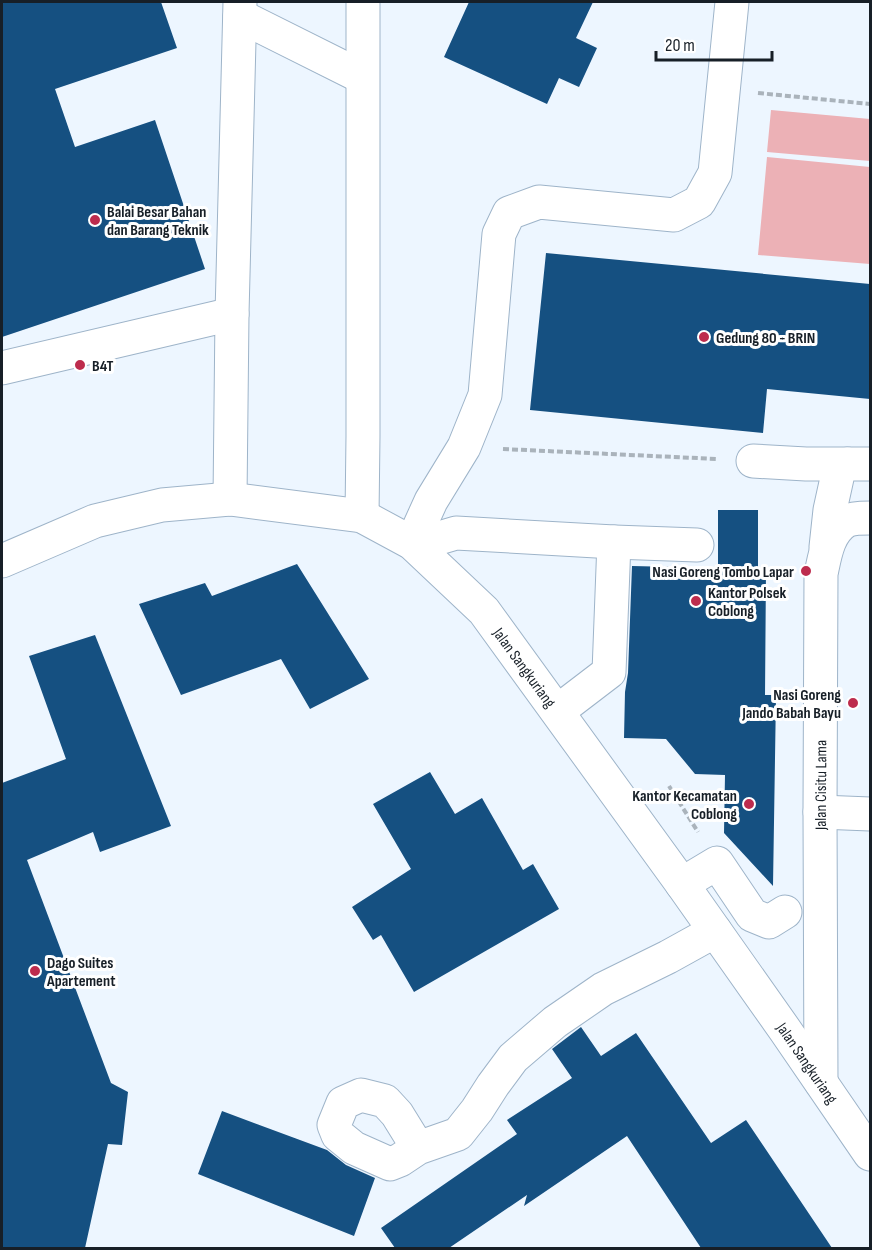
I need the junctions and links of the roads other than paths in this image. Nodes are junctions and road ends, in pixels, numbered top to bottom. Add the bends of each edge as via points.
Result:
1 (363, 2) edge
2 (732, 2) edge
3 (240, 9) edge
4 (362, 77) junction
5 (232, 314) junction
6 (2, 368) edge
7 (753, 461) road end
8 (859, 464) edge
9 (230, 499) junction
10 (362, 516) junction
11 (870, 518) edge
12 (614, 542) junction
13 (697, 545) dead end
14 (416, 546) junction
15 (826, 550) junction
16 (2, 561) edge
17 (558, 711) junction
18 (819, 812) junction
19 (870, 814) edge
20 (682, 884) junction
21 (785, 912) dead end
22 (715, 931) junction
23 (821, 1082) junction
24 (418, 1148) dead end
25 (870, 1154) edge

1 - 4 street
2 - 14 street via 715,172 699,202 674,215 538,202 509,213 499,234 485,395 464,447 431,501
3 - 4 street
3 - 5 street
4 - 10 street
5 - 6 street
5 - 9 street
7 - 8 street
8 - 15 street via 839,469
9 - 10 street, Jalan Sangkuriang
9 - 16 street, Jalan Sangkuriang via 162,505 95,521
10 - 14 street, Jalan Sangkuriang
11 - 15 street, Jalan Cisitu Lama via 848,520 834,532
12 - 13 street
12 - 14 street via 456,533
12 - 17 street via 609,672
14 - 17 street, Jalan Sangkuriang via 484,611
15 - 18 street, Jalan Cisitu Lama via 821,574
17 - 20 street, Jalan Sangkuriang
18 - 19 street
18 - 23 street, Jalan Cisitu Lama
20 - 21 street via 717,863 752,915 769,922
20 - 22 street, Jalan Sangkuriang
22 - 23 street, Jalan Sangkuriang
22 - 24 street via 603,989 555,1022 513,1058 458,1134
23 - 25 street, Jalan Sangkuriang

